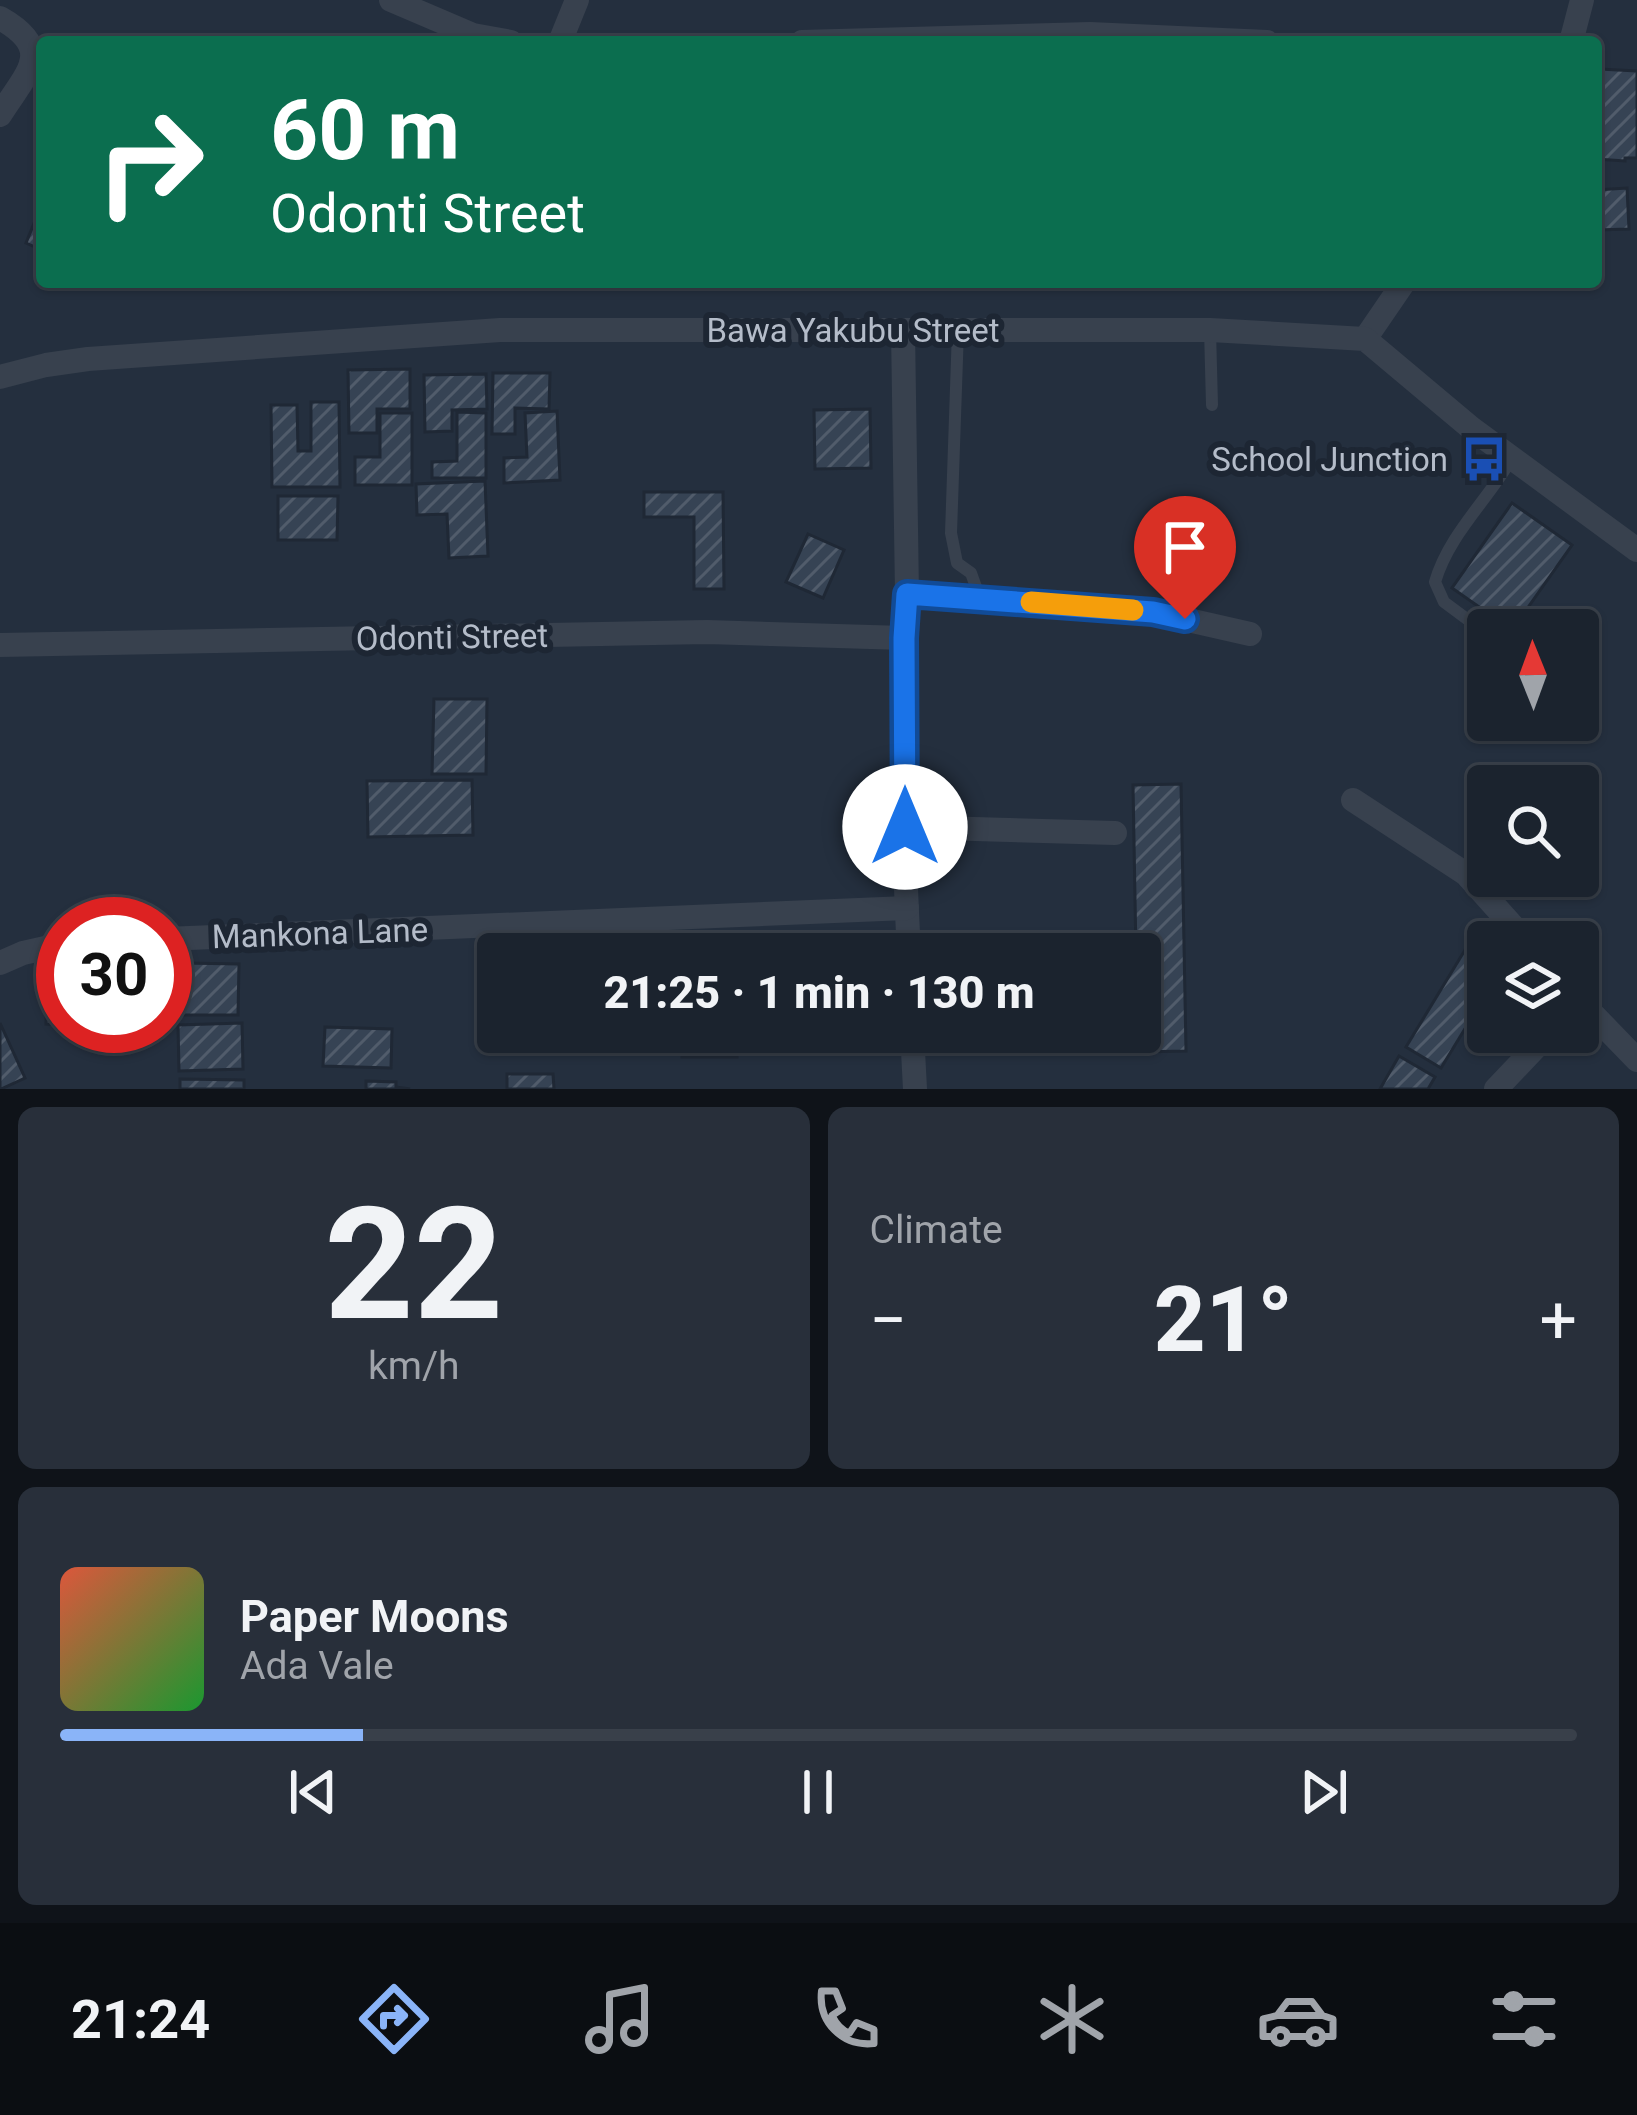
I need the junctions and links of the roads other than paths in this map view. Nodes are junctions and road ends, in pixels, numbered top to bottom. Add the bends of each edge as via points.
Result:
1 (391, 0) edge
2 (577, 0) edge
3 (1582, 0) edge
4 (0, 18) edge
5 (478, 36) edge
6 (562, 36) edge
7 (1018, 36) edge
8 (1134, 36) edge
9 (1573, 36) edge
10 (0, 115) edge
11 (1400, 288) edge
12 (903, 330) junction
13 (958, 330) junction
14 (1210, 331) junction
15 (1365, 339) junction
16 (0, 377) edge
17 (1212, 406) dead end
18 (1512, 458) junction
19 (1637, 550) edge
20 (907, 594) junction
21 (980, 598) junction
22 (1467, 619) edge
23 (1250, 634) dead end
24 (904, 638) junction
25 (0, 645) edge
26 (1353, 800) dead end
27 (905, 827) junction
28 (1115, 833) dead end
29 (907, 908) junction
30 (1508, 921) edge
31 (908, 933) edge
32 (192, 938) edge
33 (36, 950) edge
34 (0, 963) edge
35 (1599, 1021) edge
36 (913, 1053) edge
37 (1530, 1053) edge
38 (1637, 1060) edge
39 (915, 1089) edge
40 (1496, 1089) edge

1 - 5 street
2 - 6 street
3 - 9 street
4 - 10 street via 21,29 33,61
7 - 8 street
11 - 15 street
12 - 13 street, Bawa Yakubu Street
12 - 16 street, Bawa Yakubu Street via 500,331 88,358
12 - 20 street
13 - 14 street, Bawa Yakubu Street
13 - 21 lane via 951,533 957,562
14 - 15 street, Bawa Yakubu Street
14 - 17 lane
15 - 18 street
18 - 19 street
18 - 22 lane via 1435,582 1444,602
20 - 21 street
20 - 24 street
21 - 23 street via 1153,612
24 - 25 street, Odonti Street via 707,632
24 - 27 street
26 - 30 street via 1466,874
27 - 28 street
27 - 29 street
29 - 31 street
29 - 32 street, Mankona Lane
33 - 34 street
35 - 38 street
36 - 39 street
37 - 40 street

